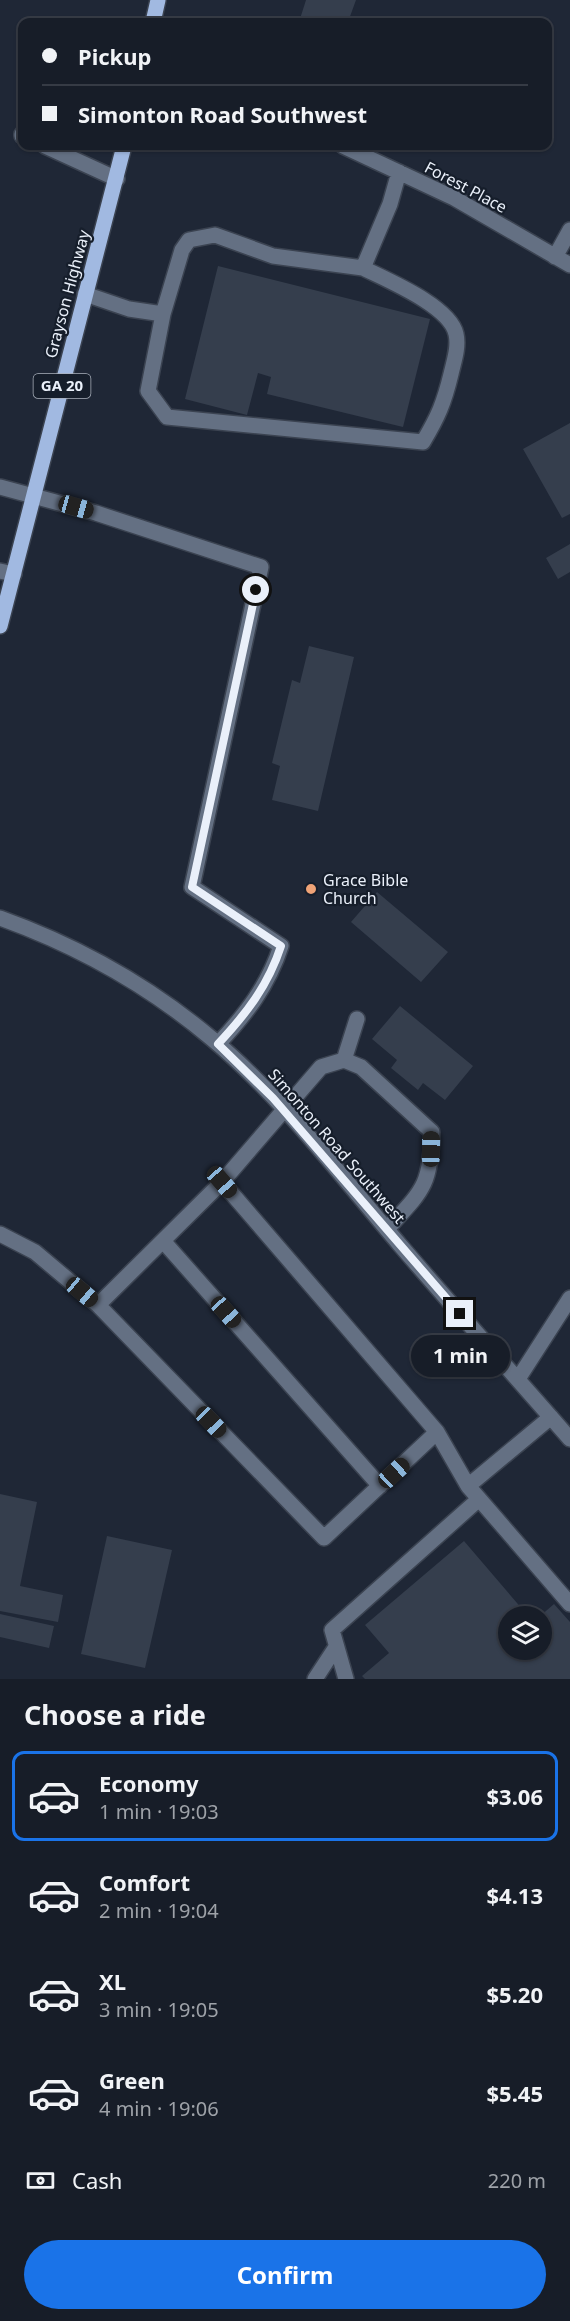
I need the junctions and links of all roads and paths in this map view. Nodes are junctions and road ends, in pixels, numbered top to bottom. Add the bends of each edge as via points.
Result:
1 (159, 0) edge
2 (154, 18) edge
3 (54, 150) edge
4 (123, 150) edge
5 (352, 150) edge
6 (399, 172) junction
7 (117, 178) junction
8 (570, 230) edge
9 (555, 257) junction
10 (570, 266) edge
11 (363, 268) junction
12 (85, 294) junction
13 (163, 314) junction
14 (0, 486) edge
15 (34, 495) junction
16 (7, 572) edge
17 (0, 626) edge
18 (0, 918) edge
19 (357, 1019) dead end
20 (218, 1044) junction
21 (344, 1060) junction
22 (283, 1109) junction
23 (222, 1182) junction
24 (387, 1229) junction
25 (0, 1233) edge
26 (164, 1242) junction
27 (570, 1298) edge
28 (98, 1305) junction
29 (518, 1379) junction
30 (551, 1417) junction
31 (437, 1432) junction
32 (570, 1439) edge
33 (380, 1486) junction
34 (468, 1486) junction
35 (479, 1499) junction
36 (570, 1604) edge
37 (336, 1647) junction
38 (315, 1679) edge
39 (346, 1679) edge

1 - 2 main road
3 - 7 street
4 - 7 main road, Grayson Highway / GA 20
5 - 6 street, Forest Place
6 - 9 street, Forest Place via 454,198
6 - 11 street
7 - 12 main road, Grayson Highway / GA 20
8 - 9 street
9 - 10 street, Forest Place
11 - 13 street via 273,256 214,235 200,237 189,240 182,250
11 - 13 street via 442,313 456,332 456,350 442,409 423,442 167,417 148,391
12 - 13 street via 129,309
12 - 15 main road, Grayson Highway / GA 20
14 - 15 street
15 - 16 main road, Grayson Highway / GA 20
15 - 20 street via 261,567 192,887 281,946 272,973 249,1010
16 - 17 main road, Grayson Highway / GA 20
18 - 20 street, Simonton Road Southwest via 105,963 176,1010
19 - 21 street
20 - 22 street, Simonton Road Southwest
21 - 22 street via 321,1067
21 - 24 street via 361,1067 432,1132 431,1166 420,1193
22 - 23 street
22 - 24 street, Simonton Road Southwest
23 - 26 street
23 - 31 street
24 - 29 street, Simonton Road Southwest
25 - 28 street via 35,1252
26 - 28 street
26 - 33 street
27 - 29 street
28 - 33 street via 324,1538
29 - 30 street, Simonton Road Southwest
30 - 32 street, Simonton Road Southwest
30 - 34 street
31 - 33 street
31 - 34 street
34 - 35 street
35 - 36 street
35 - 37 street via 332,1630
37 - 38 street
37 - 39 street

